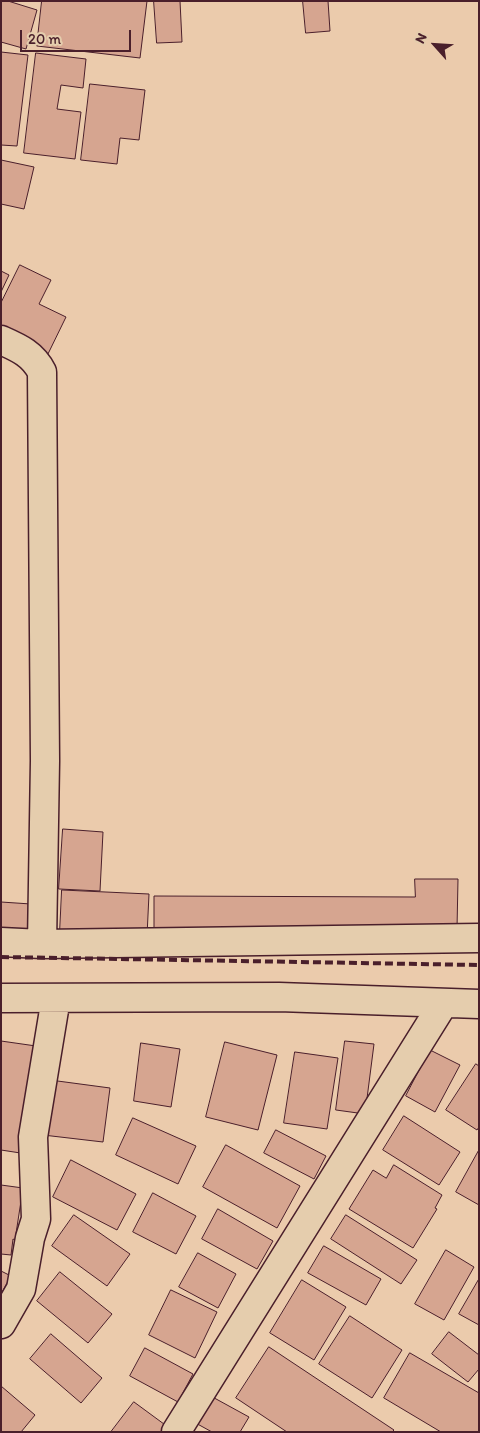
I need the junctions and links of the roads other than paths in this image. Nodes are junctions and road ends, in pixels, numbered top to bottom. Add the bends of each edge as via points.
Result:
1 (1, 340) edge
2 (479, 938) edge
3 (1, 942) edge
4 (42, 944) junction
5 (1, 998) edge
6 (56, 998) junction
7 (443, 1004) junction
8 (479, 1004) edge
9 (1, 1324) edge
10 (176, 1432) edge

1 - 4 street via 29,354 42,372 45,761
2 - 4 street
3 - 4 street
5 - 6 street
6 - 7 street via 279,996
6 - 9 street via 33,1137 36,1219 21,1289
7 - 8 street
7 - 10 street

